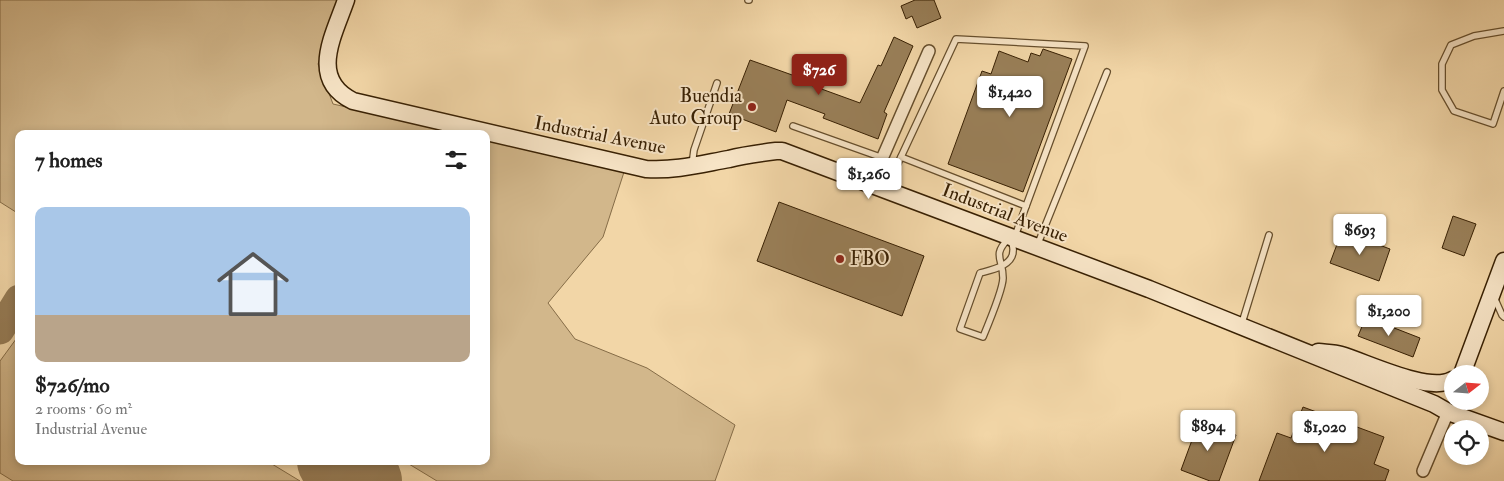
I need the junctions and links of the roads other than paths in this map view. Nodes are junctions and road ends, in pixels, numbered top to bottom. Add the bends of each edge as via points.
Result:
1 (346, 0) edge
2 (1504, 31) edge
3 (929, 51) dead end
4 (1107, 72) dead end
5 (717, 83) dead end
6 (1504, 91) edge
7 (793, 126) dead end
8 (475, 130) edge
9 (490, 134) edge
10 (901, 156) junction
11 (882, 158) junction
12 (692, 167) junction
13 (879, 187) junction
14 (1026, 206) junction
15 (1269, 235) dead end
16 (1012, 237) junction
17 (1037, 247) junction
18 (1504, 261) edge
19 (1002, 266) junction
20 (1492, 293) junction
21 (1504, 317) edge
22 (1241, 326) junction
23 (1300, 351) junction
24 (1465, 365) edge
25 (1444, 384) edge
26 (1444, 405) edge
27 (1448, 410) edge
28 (1460, 410) edge
29 (1504, 432) edge
30 (1423, 471) dead end

1 - 8 street, Industrial Avenue via 326,62 331,83 337,91 362,104
2 - 6 lane via 1474,36 1451,45 1442,64 1442,90 1454,111 1493,124
3 - 11 street
4 - 17 lane
5 - 12 lane via 694,150
7 - 11 lane
9 - 12 street, Industrial Avenue via 631,166 661,170
10 - 13 lane
10 - 14 lane
10 - 14 lane via 956,39 1085,46
11 - 13 street
12 - 13 street, Industrial Avenue via 782,151
13 - 16 street, Industrial Avenue
14 - 16 lane
15 - 22 lane
16 - 17 street, Industrial Avenue
16 - 19 lane via 1014,252
16 - 19 lane via 1000,247
17 - 22 street, Industrial Avenue
18 - 20 street
19 - 19 lane via 980,273 960,329 983,337 1003,280
20 - 21 lane
20 - 24 street
22 - 23 street, Industrial Avenue
23 - 25 street via 1339,354 1425,383
23 - 26 street, Industrial Avenue via 1434,404
27 - 30 street
28 - 29 street, Industrial Avenue

